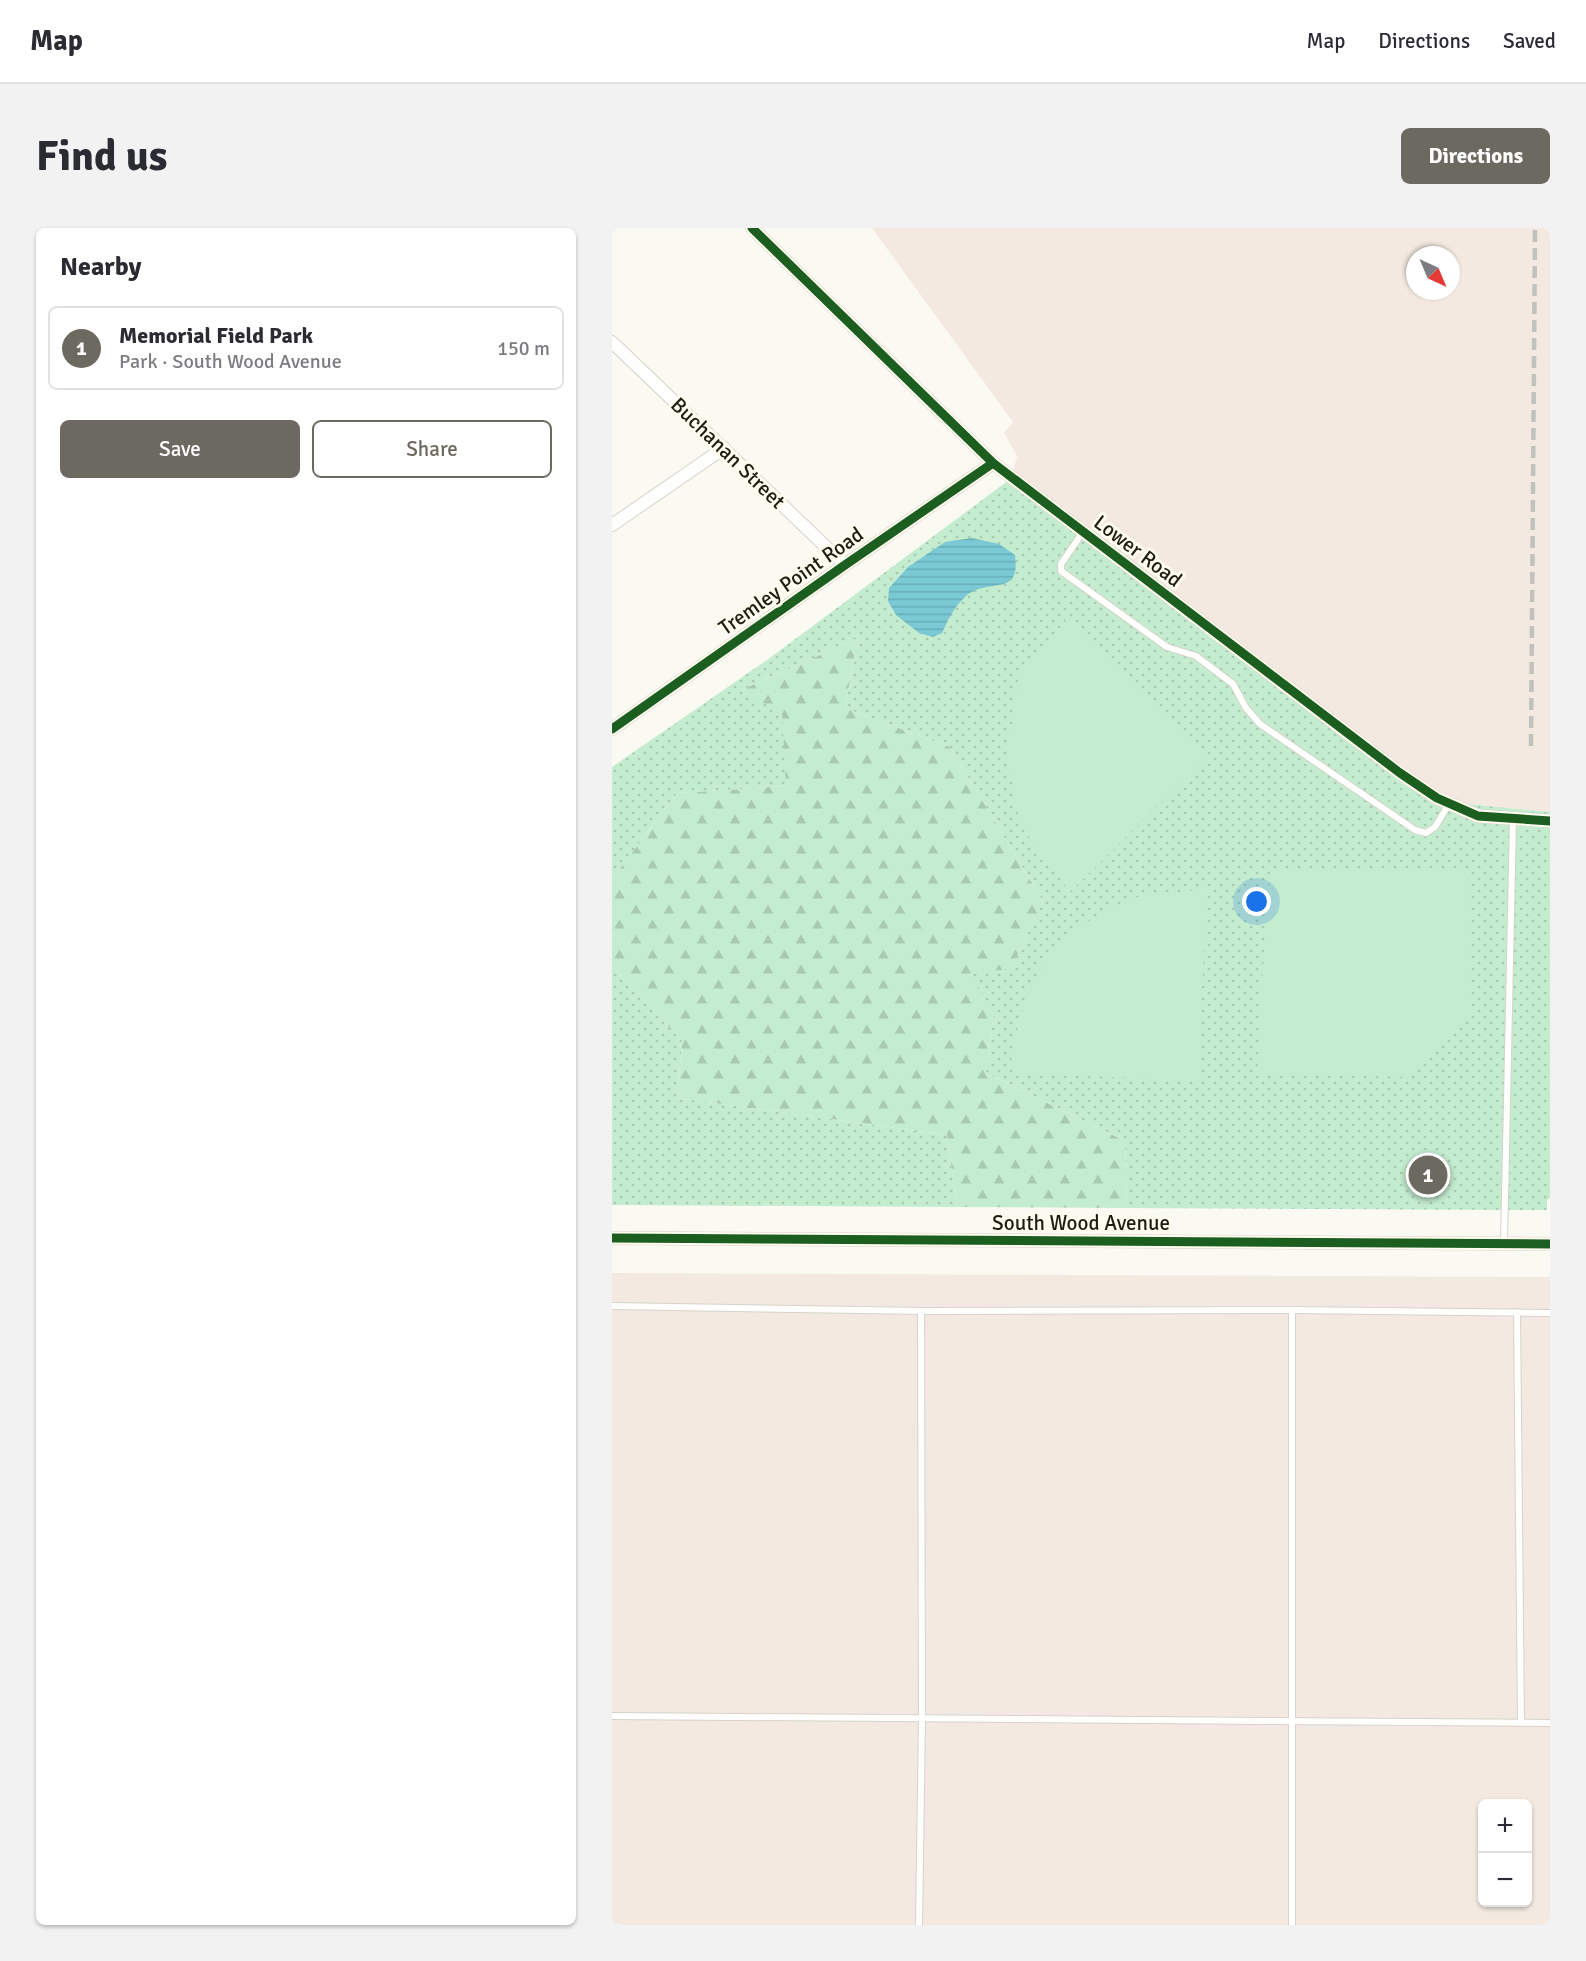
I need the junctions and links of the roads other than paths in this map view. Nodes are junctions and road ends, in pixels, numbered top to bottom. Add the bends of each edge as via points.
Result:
1 (752, 228) edge
2 (612, 342) edge
3 (724, 448) junction
4 (993, 463) junction
5 (612, 525) edge
6 (1083, 532) junction
7 (845, 565) junction
8 (612, 729) edge
9 (1449, 804) junction
10 (1513, 819) junction
11 (1550, 821) edge
12 (612, 1238) edge
13 (1504, 1243) junction
14 (1550, 1244) edge
15 (612, 1306) edge
16 (1292, 1310) junction
17 (921, 1311) junction
18 (1517, 1312) junction
19 (1550, 1313) edge
20 (612, 1716) edge
21 (922, 1719) junction
22 (1293, 1721) junction
23 (1521, 1723) junction
24 (1550, 1723) edge
25 (919, 1925) edge
26 (1292, 1925) edge

1 - 4 street, Lower Road
2 - 3 street, Buchanan Street
3 - 5 street
3 - 7 street, Buchanan Street
4 - 6 street, Lower Road
4 - 7 street, Tremley Point Road
6 - 9 street, Lower Road via 1400,772
6 - 9 lane via 1061,564 1061,572 1167,647 1196,656 1224,677 1260,724 1414,830 1426,833 1435,827
7 - 8 street, Tremley Point Road
9 - 10 street, Lower Road via 1478,816
10 - 11 street, Lower Road
10 - 13 lane
12 - 13 street, South Wood Avenue
13 - 14 street, South Wood Avenue
15 - 17 lane
16 - 17 lane
16 - 18 lane
16 - 22 lane
17 - 21 lane
18 - 19 lane
18 - 23 lane
20 - 21 lane
21 - 22 lane
21 - 25 lane
22 - 23 lane
22 - 26 lane
23 - 24 lane

